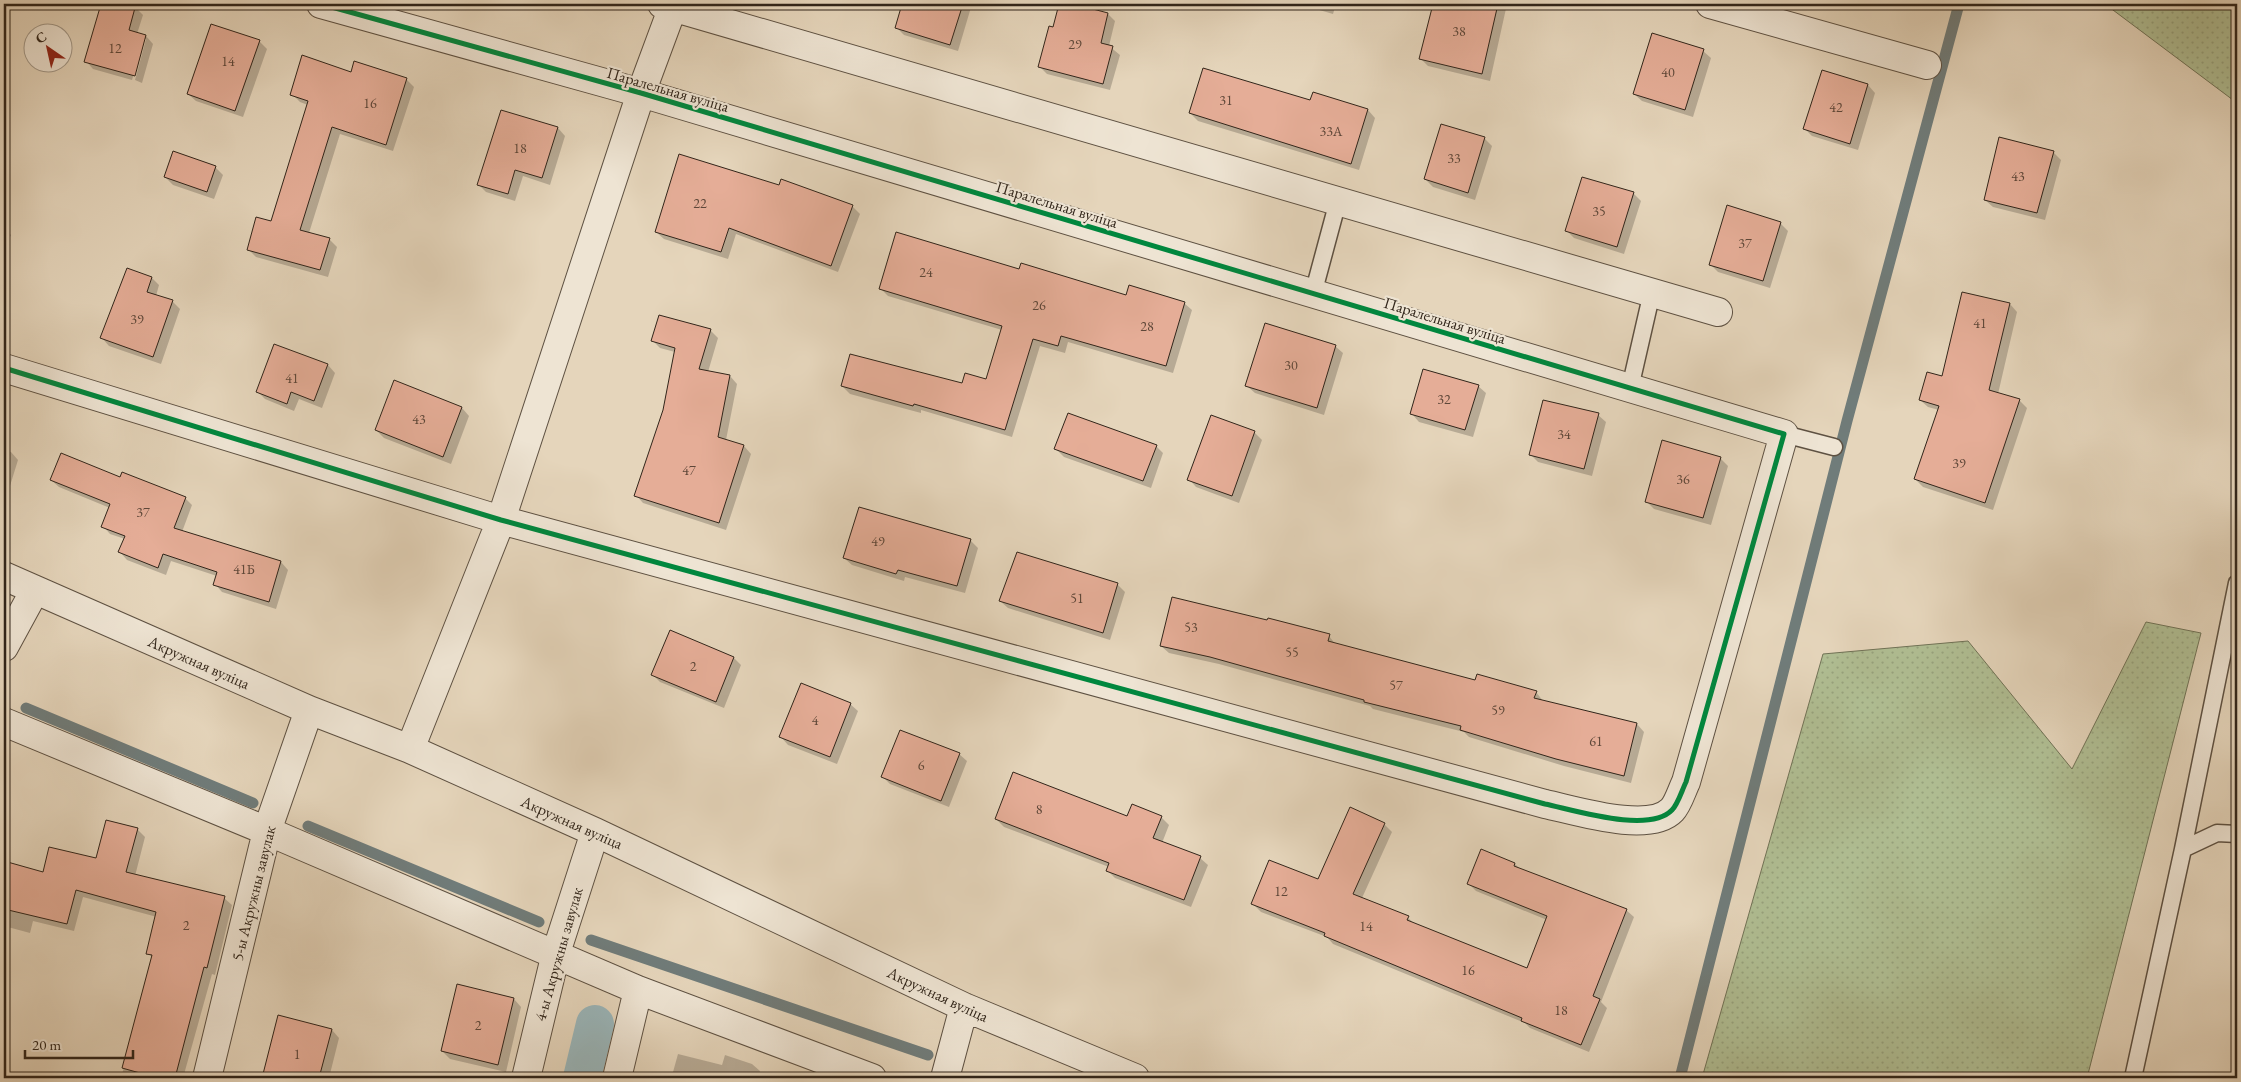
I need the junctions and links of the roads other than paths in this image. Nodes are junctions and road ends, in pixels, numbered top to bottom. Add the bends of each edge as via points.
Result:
1 (321, 4) edge
2 (1710, 4) edge
3 (669, 5) edge
4 (1927, 65) dead end
5 (641, 93) junction
6 (1338, 200) junction
7 (1652, 292) junction
8 (1313, 294) junction
9 (1718, 312) dead end
10 (4, 368) edge
11 (1630, 388) junction
12 (1784, 434) junction
13 (1834, 447) dead end
14 (501, 520) junction
15 (4, 576) edge
16 (2237, 584) edge
17 (35, 590) junction
18 (4, 647) edge
19 (309, 710) junction
20 (4, 722) edge
21 (410, 749) junction
22 (267, 830) junction
23 (595, 832) junction
24 (2237, 834) edge
25 (2183, 849) junction
26 (556, 953) junction
27 (638, 990) junction
28 (964, 1007) junction
29 (207, 1078) edge
30 (526, 1078) edge
31 (617, 1078) edge
32 (872, 1078) edge
33 (945, 1078) edge
34 (1135, 1078) edge
35 (2133, 1078) edge

1 - 5 street, Паралельная вуліца
2 - 4 street
3 - 5 street
3 - 6 street
5 - 8 street, Паралельная вуліца
5 - 14 street
6 - 7 street
6 - 8 lane
7 - 9 street
7 - 11 lane
8 - 11 street, Паралельная вуліца
10 - 14 street
11 - 12 street, Паралельная вуліца
12 - 13 lane
12 - 14 street via 1686,782 1672,810 1651,821 1613,819 1545,804
14 - 21 street
15 - 17 street, Акружная вуліца
16 - 25 lane
17 - 18 street
17 - 19 street, Акружная вуліца
19 - 21 street, Акружная вуліца
19 - 22 street, 5-ы Акружны завулак
20 - 22 street
21 - 23 street, Акружная вуліца
22 - 26 street
22 - 29 street, 5-ы Акружны завулак
23 - 26 street, 4-ы Акружны завулак
23 - 28 street, Акружная вуліца
24 - 25 lane via 2217,833
25 - 35 lane
26 - 27 street
26 - 30 street, 4-ы Акружны завулак
27 - 31 street
27 - 32 street
28 - 33 street
28 - 34 street, Акружная вуліца

